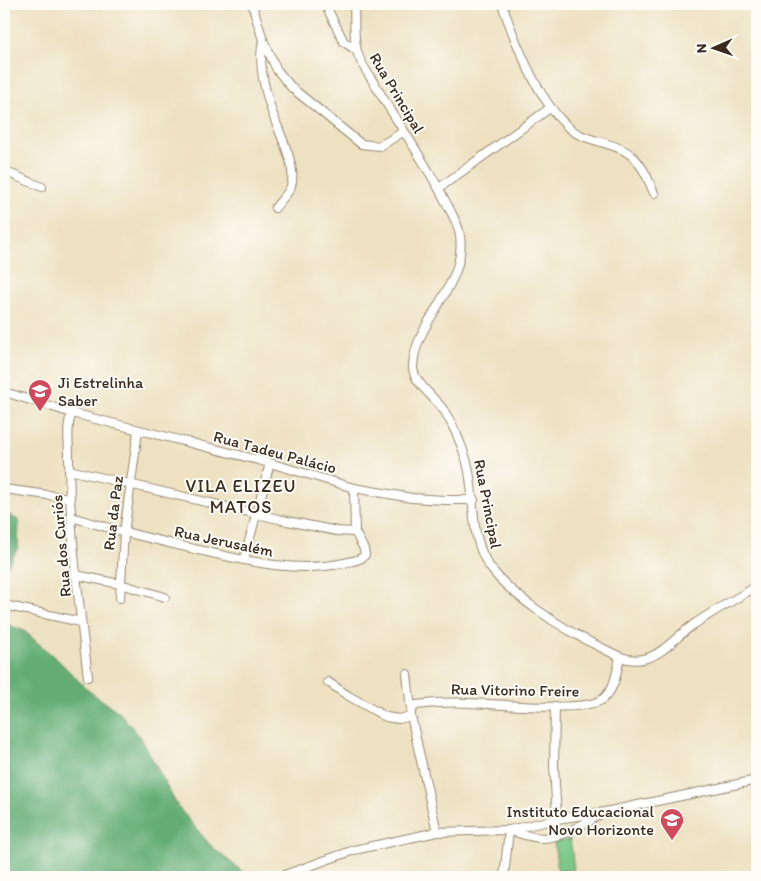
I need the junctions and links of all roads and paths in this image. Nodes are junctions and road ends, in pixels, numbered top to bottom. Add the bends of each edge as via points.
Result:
1 (252, 4) edge
2 (324, 4) edge
3 (354, 4) edge
4 (502, 4) edge
5 (263, 40) junction
6 (356, 50) junction
7 (550, 108) junction
8 (403, 132) junction
9 (4, 171) edge
10 (42, 187) dead end
11 (439, 188) junction
12 (654, 193) dead end
13 (275, 208) dead end
14 (11, 394) dead end
15 (72, 413) junction
16 (138, 431) junction
17 (270, 463) junction
18 (69, 470) junction
19 (130, 485) junction
20 (354, 488) junction
21 (4, 489) edge
22 (70, 498) junction
23 (474, 500) junction
24 (256, 513) junction
25 (72, 517) junction
26 (355, 532) junction
27 (124, 533) junction
28 (244, 560) junction
29 (76, 574) junction
30 (120, 584) junction
31 (757, 586) edge
32 (164, 597) dead end
33 (120, 598) dead end
34 (4, 605) edge
35 (81, 622) junction
36 (620, 657) junction
37 (407, 674) dead end
38 (88, 676) dead end
39 (328, 682) dead end
40 (555, 706) junction
41 (411, 713) junction
42 (757, 780) edge
43 (605, 812) junction
44 (557, 819) junction
45 (509, 830) junction
46 (437, 832) junction
47 (280, 877) edge
48 (504, 877) edge

1 - 5 street
2 - 6 street via 344,42
3 - 6 street, Rua Principal
4 - 7 street
5 - 8 street via 284,80 353,139 365,146 380,146
5 - 13 street via 261,63 270,108 292,171 291,187
6 - 8 street, Rua Principal
7 - 11 street
7 - 12 street via 569,128 632,155 644,169
8 - 11 street, Rua Principal
9 - 10 street
11 - 23 street, Rua Principal via 458,228 459,254 445,296 416,347 413,370 419,383 453,425 467,462
14 - 15 street, Rua Tadeu Palácio
15 - 16 street, Rua Tadeu Palácio
15 - 18 street, Rua dos Curiós
16 - 17 street, Rua Tadeu Palácio
16 - 19 street, Rua da Paz
17 - 20 street, Rua Tadeu Palácio
17 - 24 street
18 - 19 street
18 - 22 street, Rua dos Curiós
19 - 24 street
19 - 27 street, Rua da Paz
20 - 23 street, Rua Tadeu Palácio via 412,498
20 - 26 street
21 - 22 street
22 - 25 street, Rua dos Curiós
23 - 36 street, Rua Principal via 480,544 494,572 544,614
24 - 26 street
24 - 28 street
25 - 27 street, Rua Jerusalém
25 - 29 street, Rua dos Curiós
26 - 28 street, Rua Jerusalém via 364,549 362,559 318,568 288,568
27 - 28 street, Rua Jerusalém
27 - 30 street, Rua da Paz
29 - 30 street
29 - 35 street, Rua dos Curiós
30 - 32 street
30 - 33 street, Rua da Paz
31 - 36 street, Rua Principal via 694,624 650,657 638,660
34 - 35 street
35 - 38 street, Rua dos Curiós
36 - 40 street, Rua Vitorino Freire via 614,682 605,697 591,705
37 - 41 street
39 - 41 street, Rua Vitorino Freire via 386,717 399,719
40 - 41 street, Rua Vitorino Freire via 424,704 416,705
40 - 44 street
41 - 46 street
42 - 43 street
43 - 44 street
43 - 45 street via 581,826 550,837
44 - 45 street
45 - 46 street
45 - 48 street
46 - 47 street via 354,850

